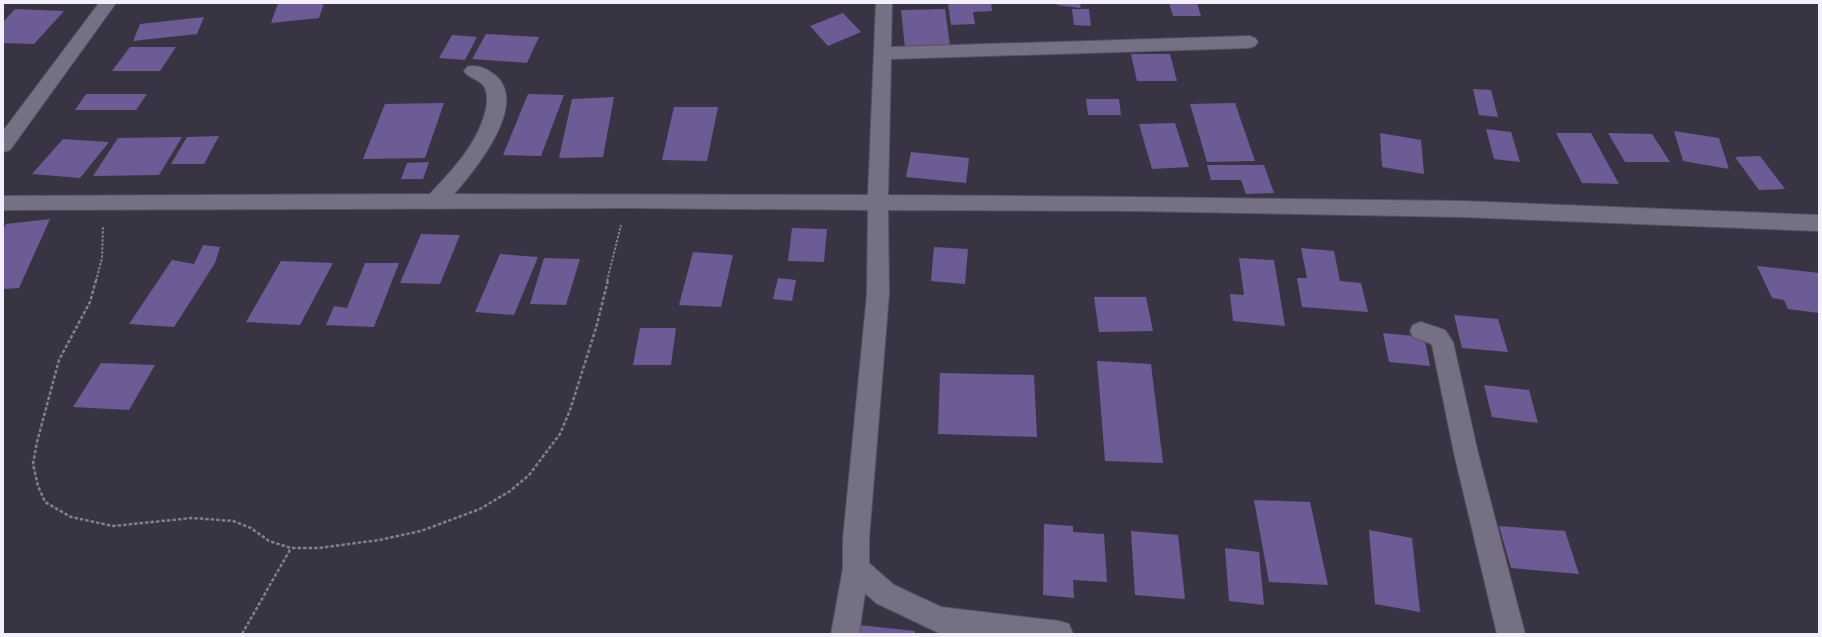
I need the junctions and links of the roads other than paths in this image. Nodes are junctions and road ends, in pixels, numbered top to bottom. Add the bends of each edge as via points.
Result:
1 (108, 3) edge
2 (884, 3) edge
3 (1249, 42) dead end
4 (883, 53) junction
5 (473, 71) dead end
6 (3, 145) edge
7 (435, 202) junction
8 (878, 202) junction
9 (3, 203) edge
10 (1819, 223) edge
11 (1421, 331) dead end
12 (856, 568) junction
13 (845, 634) edge
14 (1059, 634) edge
15 (1511, 634) edge

1 - 6 street
2 - 4 street
3 - 4 street
4 - 8 street
5 - 7 street via 484,76 494,86 497,100 493,117 477,154
7 - 8 street
7 - 9 street
8 - 10 street via 1462,209
8 - 12 street via 878,294 856,539
11 - 15 street via 1437,336 1442,342 1466,453
12 - 13 street
12 - 14 street via 885,594 939,620

